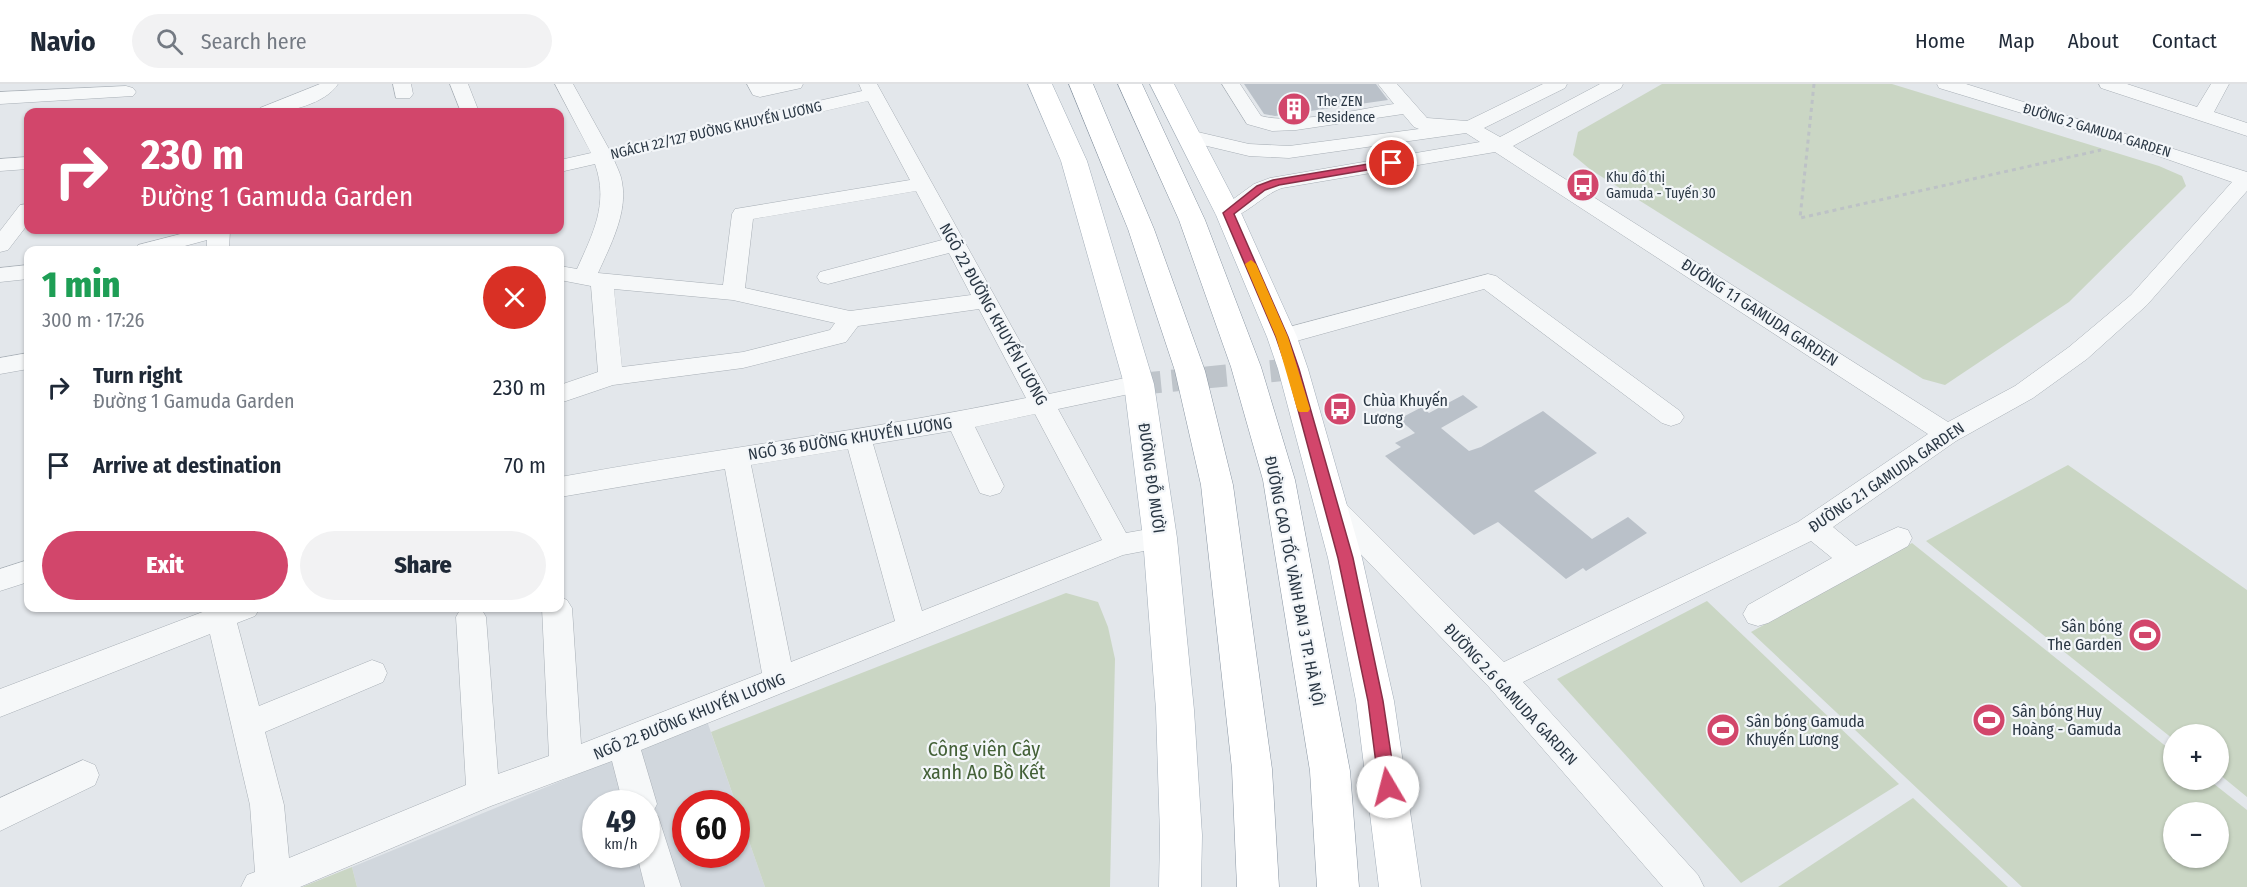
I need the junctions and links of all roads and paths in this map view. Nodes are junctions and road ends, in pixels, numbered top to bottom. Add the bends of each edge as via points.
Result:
1 (329, 84) edge
2 (459, 84) edge
3 (564, 84) edge
4 (756, 84) edge
5 (794, 84) edge
6 (1040, 84) edge
7 (1081, 84) edge
8 (1130, 84) edge
9 (1162, 84) edge
10 (1231, 84) edge
11 (1387, 84) edge
12 (1558, 84) edge
13 (1614, 84) edge
14 (1814, 84) edge
15 (1946, 84) edge
16 (2009, 84) edge
17 (2108, 84) edge
18 (2220, 84) edge
19 (128, 88) edge
20 (870, 89) edge
21 (0, 98) edge
22 (115, 108) edge
23 (278, 108) edge
24 (468, 108) edge
25 (1406, 108) junction
26 (2203, 114) junction
27 (1470, 127) junction
28 (2247, 129) edge
29 (1189, 136) junction
30 (2137, 142) junction
31 (1500, 145) junction
32 (603, 157) junction
33 (24, 163) edge
34 (0, 165) edge
35 (564, 165) edge
36 (2247, 174) edge
37 (923, 184) junction
38 (1229, 213) junction
39 (24, 215) edge
40 (204, 234) edge
41 (955, 244) junction
42 (0, 245) edge
43 (161, 246) edge
44 (24, 272) edge
45 (564, 274) edge
46 (0, 275) edge
47 (828, 277) dead end
48 (593, 279) junction
49 (733, 293) junction
50 (986, 300) junction
51 (850, 319) junction
52 (1282, 337) junction
53 (24, 362) edge
54 (0, 366) edge
55 (611, 377) junction
56 (1138, 384) junction
57 (564, 393) edge
58 (1043, 405) junction
59 (1671, 417) dead end
60 (959, 421) junction
61 (1947, 434) junction
62 (858, 437) junction
63 (736, 456) junction
64 (564, 485) edge
65 (990, 486) dead end
66 (1331, 506) junction
67 (1813, 527) junction
68 (1160, 538) junction
69 (1898, 538) dead end
70 (1119, 545) junction
71 (1854, 560) junction
72 (24, 572) edge
73 (0, 580) edge
74 (233, 612) edge
75 (556, 612) edge
76 (1758, 614) dead end
77 (471, 617) dead end
78 (186, 619) edge
79 (912, 627) junction
80 (372, 673) dead end
81 (1500, 678) junction
82 (779, 680) junction
83 (0, 703) edge
84 (248, 725) junction
85 (623, 742) junction
86 (566, 765) junction
87 (83, 775) dead end
88 (636, 790) edge
89 (483, 794) junction
90 (0, 815) edge
91 (658, 868) edge
92 (269, 885) edge
93 (663, 887) edge
94 (1180, 887) edge
95 (1258, 887) edge
96 (1338, 887) edge
97 (1400, 887) edge
98 (1686, 887) edge

1 - 23 street via 325,90
2 - 24 street
3 - 32 street
4 - 5 street via 760,91
6 - 56 main road, ĐƯỜNG ĐỖ MƯỜI via 1074,161
7 - 95 main road via 1141,229 1190,371 1217,485 1252,769
8 - 96 main road, ĐƯỜNG CAO TỐC VÀNH ĐAI 3 TP. HÀ NỘI via 1192,220 1246,367 1279,480 1330,771
9 - 29 main road
10 - 25 street via 1254,120 1272,125
11 - 25 street
12 - 27 street
13 - 31 street
14 - 30 path via 1800,218
15 - 30 street, ĐƯỜNG 2 GAMUDA GARDEN
16 - 36 street, ĐƯỜNG 2 GAMUDA GARDEN
17 - 26 street
18 - 26 street
19 - 21 street
19 - 22 street
20 - 32 street, NGÁCH 22/127 ĐƯỜNG KHUYẾN LƯƠNG
20 - 37 street, NGÕ 22 ĐƯỜNG KHUYẾN LƯƠNG
25 - 27 street via 1421,123
26 - 28 street
27 - 29 street via 1289,152 1249,150
27 - 31 street, ĐƯỜNG 1.1 GAMUDA GARDEN
29 - 38 main road
30 - 36 street, ĐƯỜNG 2 GAMUDA GARDEN
31 - 38 street via 1277,182 1261,188
31 - 61 street, ĐƯỜNG 1.1 GAMUDA GARDEN
32 - 35 street, NGÁCH 22/127 ĐƯỜNG KHUYẾN LƯƠNG
32 - 48 street via 612,182 611,206
33 - 34 street
36 - 61 street, ĐƯỜNG 2.1 GAMUDA GARDEN via 2139,300 2078,353 2024,392
37 - 41 street, NGÕ 22 ĐƯỜNG KHUYẾN LƯƠNG
37 - 49 street via 743,214
38 - 52 main road
39 - 42 street
40 - 43 street
41 - 47 street
41 - 50 street, NGÕ 22 ĐƯỜNG KHUYẾN LƯƠNG
44 - 46 street
45 - 48 street
48 - 49 street
48 - 55 street
49 - 51 street
50 - 51 street
50 - 58 street, NGÕ 22 ĐƯỜNG KHUYẾN LƯƠNG
51 - 55 street via 838,336 743,360
52 - 59 street via 1488,281
52 - 66 main road
53 - 54 street
55 - 57 street
56 - 58 street, NGÕ 36 ĐƯỜNG KHUYẾN LƯƠNG
56 - 68 main road, ĐƯỜNG ĐỖ MƯỜI
58 - 60 street, NGÕ 36 ĐƯỜNG KHUYẾN LƯƠNG
58 - 70 street, NGÕ 22 ĐƯỜNG KHUYẾN LƯƠNG
60 - 62 street, NGÕ 36 ĐƯỜNG KHUYẾN LƯƠNG
60 - 65 street
61 - 67 street, ĐƯỜNG 2.1 GAMUDA GARDEN
62 - 63 street, NGÕ 36 ĐƯỜNG KHUYẾN LƯƠNG
62 - 79 street
63 - 64 street, NGÕ 36 ĐƯỜNG KHUYẾN LƯƠNG
63 - 82 street
66 - 81 street, ĐƯỜNG 2.6 GAMUDA GARDEN
66 - 97 main road via 1376,701
67 - 71 street
67 - 81 street, ĐƯỜNG 2.1 GAMUDA GARDEN
68 - 70 street, NGÕ 22 ĐƯỜNG KHUYẾN LƯƠNG
68 - 94 main road, ĐƯỜNG ĐỖ MƯỜI via 1175,710
69 - 71 street
70 - 79 street, NGÕ 22 ĐƯỜNG KHUYẾN LƯƠNG
71 - 76 street
72 - 73 street
74 - 78 street
74 - 84 street
75 - 86 street
77 - 89 street
78 - 83 street
79 - 82 street, NGÕ 22 ĐƯỜNG KHUYẾN LƯƠNG
80 - 84 street
81 - 98 street, ĐƯỜNG 2.6 GAMUDA GARDEN
82 - 85 street, NGÕ 22 ĐƯỜNG KHUYẾN LƯƠNG
84 - 92 street via 267,805
85 - 86 street, NGÕ 22 ĐƯỜNG KHUYẾN LƯƠNG
85 - 88 street
86 - 89 street, NGÕ 22 ĐƯỜNG KHUYẾN LƯƠNG
87 - 90 street
89 - 92 street, NGÕ 22 ĐƯỜNG KHUYẾN LƯƠNG
91 - 93 street

